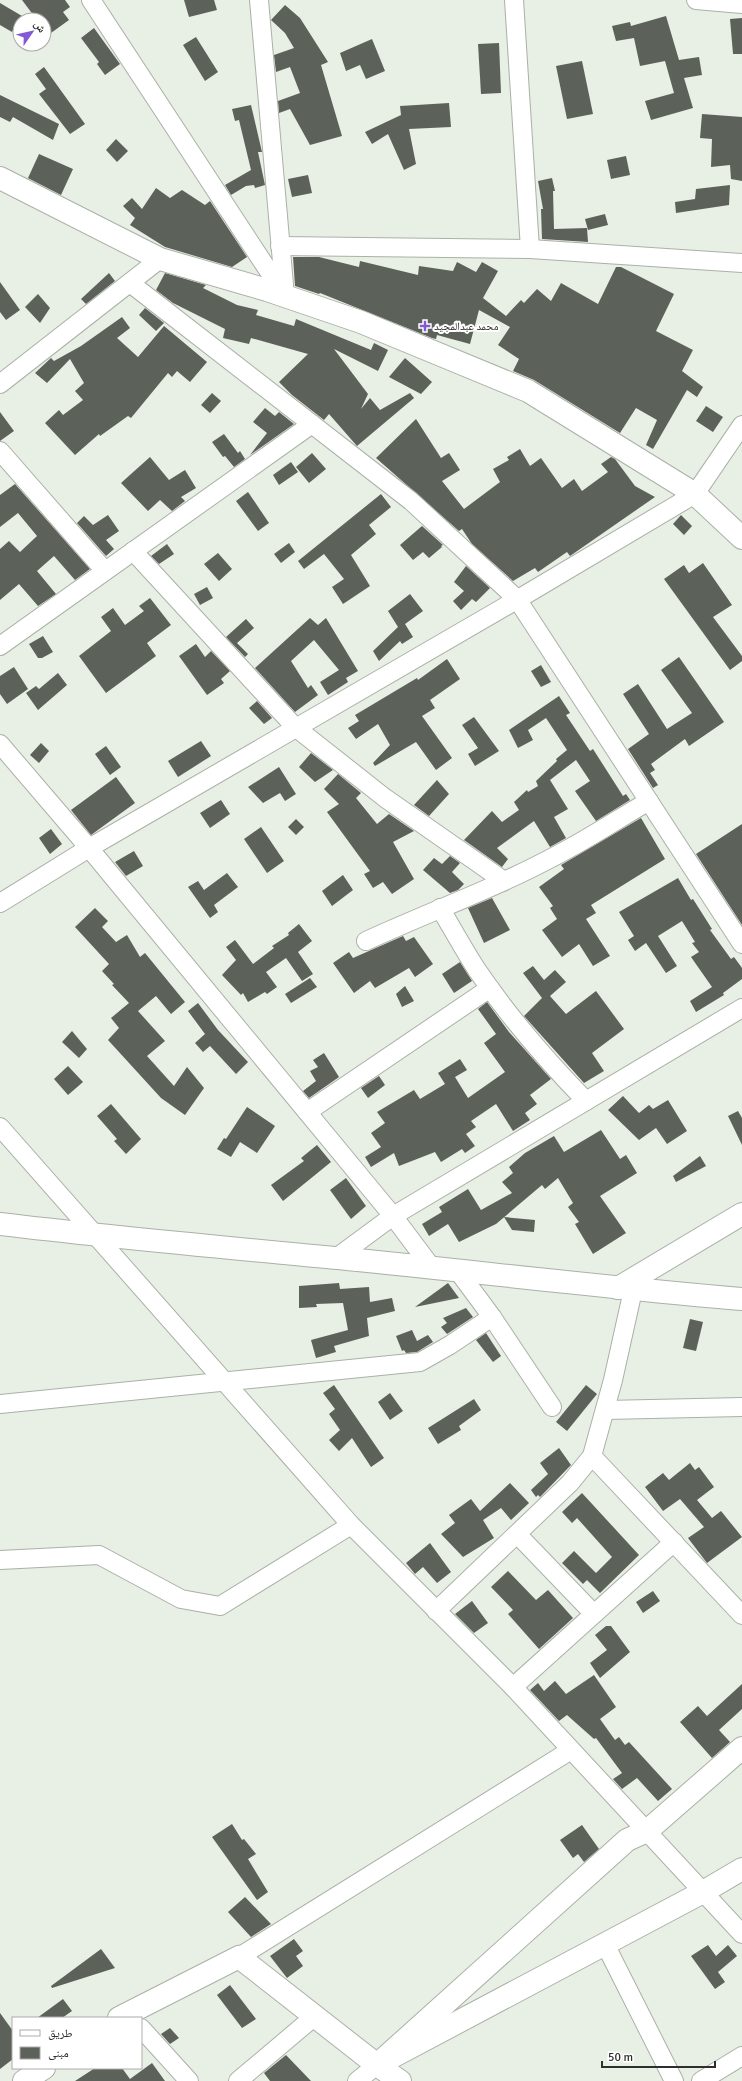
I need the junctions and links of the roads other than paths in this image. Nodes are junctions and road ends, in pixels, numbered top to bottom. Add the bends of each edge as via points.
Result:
1 (91, 0) edge
2 (260, 0) edge
3 (514, 0) edge
4 (696, 0) edge
5 (742, 4) edge
6 (0, 178) edge
7 (280, 246) junction
8 (530, 249) junction
9 (160, 259) junction
10 (742, 263) edge
11 (130, 283) junction
12 (285, 296) junction
13 (0, 384) edge
14 (312, 424) junction
15 (742, 425) edge
16 (0, 451) edge
17 (695, 494) junction
18 (742, 538) edge
19 (133, 551) junction
20 (105, 571) junction
21 (517, 600) junction
22 (0, 646) edge
23 (295, 727) junction
24 (0, 744) edge
25 (649, 801) junction
26 (89, 848) junction
27 (504, 881) junction
28 (0, 903) edge
29 (440, 908) junction
30 (366, 941) dead end
31 (742, 944) edge
32 (490, 988) junction
33 (742, 1008) edge
34 (586, 1101) junction
35 (307, 1112) junction
36 (0, 1127) edge
37 (742, 1214) edge
38 (393, 1216) junction
39 (0, 1224) edge
40 (98, 1236) junction
41 (336, 1258) junction
42 (432, 1268) junction
43 (458, 1271) junction
44 (625, 1289) junction
45 (742, 1299) edge
46 (492, 1317) junction
47 (225, 1382) junction
48 (0, 1404) edge
49 (552, 1407) dead end
50 (742, 1407) edge
51 (605, 1410) junction
52 (592, 1456) junction
53 (351, 1525) junction
54 (517, 1534) junction
55 (674, 1542) junction
56 (0, 1560) edge
57 (436, 1611) junction
58 (594, 1614) junction
59 (742, 1615) edge
60 (513, 1687) junction
61 (742, 1748) edge
62 (571, 1750) junction
63 (647, 1831) junction
64 (742, 1869) edge
65 (703, 1892) junction
66 (742, 1934) edge
67 (605, 1944) junction
68 (239, 1957) junction
69 (315, 2016) junction
70 (134, 2017) edge
71 (142, 2032) edge
72 (742, 2056) edge
73 (377, 2065) junction
74 (42, 2069) edge
75 (24, 2081) edge
76 (189, 2081) edge
77 (238, 2081) edge
78 (357, 2081) edge
79 (400, 2081) edge
80 (674, 2081) edge
81 (701, 2081) edge

1 - 12 street
2 - 7 street
3 - 8 street
4 - 5 street
6 - 9 street
7 - 8 street
7 - 12 street
8 - 10 street
9 - 11 street
9 - 12 street
11 - 13 street
11 - 14 street
12 - 17 street via 361,322 528,391
14 - 19 street
14 - 21 street via 411,501
15 - 17 street
16 - 20 street
17 - 18 street
17 - 21 street
19 - 20 street
19 - 23 street
20 - 22 street
21 - 23 street
21 - 25 street
23 - 26 street
23 - 27 street via 385,798
24 - 26 street
25 - 27 street via 557,855
25 - 31 street
26 - 28 street
26 - 35 street
27 - 29 street
29 - 30 street
29 - 32 street
32 - 34 street via 552,1067
32 - 35 street
33 - 34 street
34 - 38 street
35 - 38 street
36 - 40 street
37 - 44 street
38 - 41 street
38 - 42 street
39 - 40 street
40 - 41 street
40 - 47 street
41 - 42 street
42 - 43 street
43 - 44 street
43 - 46 street
44 - 45 street
44 - 51 street
46 - 47 street via 420,1362
46 - 49 street
47 - 48 street
47 - 53 street
50 - 51 street
51 - 52 street
52 - 54 street via 570,1483
52 - 55 street
53 - 56 street via 220,1606 181,1599 99,1555
53 - 57 street
54 - 57 street
54 - 58 street
55 - 58 street
55 - 59 street
57 - 60 street
58 - 60 street
60 - 62 street
61 - 63 street
62 - 63 street
62 - 68 street
63 - 65 street
63 - 73 street via 627,1840
64 - 65 street
65 - 66 street
65 - 67 street
67 - 73 street
67 - 80 street
68 - 69 street
68 - 70 street
69 - 73 street
69 - 77 street
71 - 76 street
72 - 81 street
73 - 78 street
73 - 79 street
74 - 75 street

